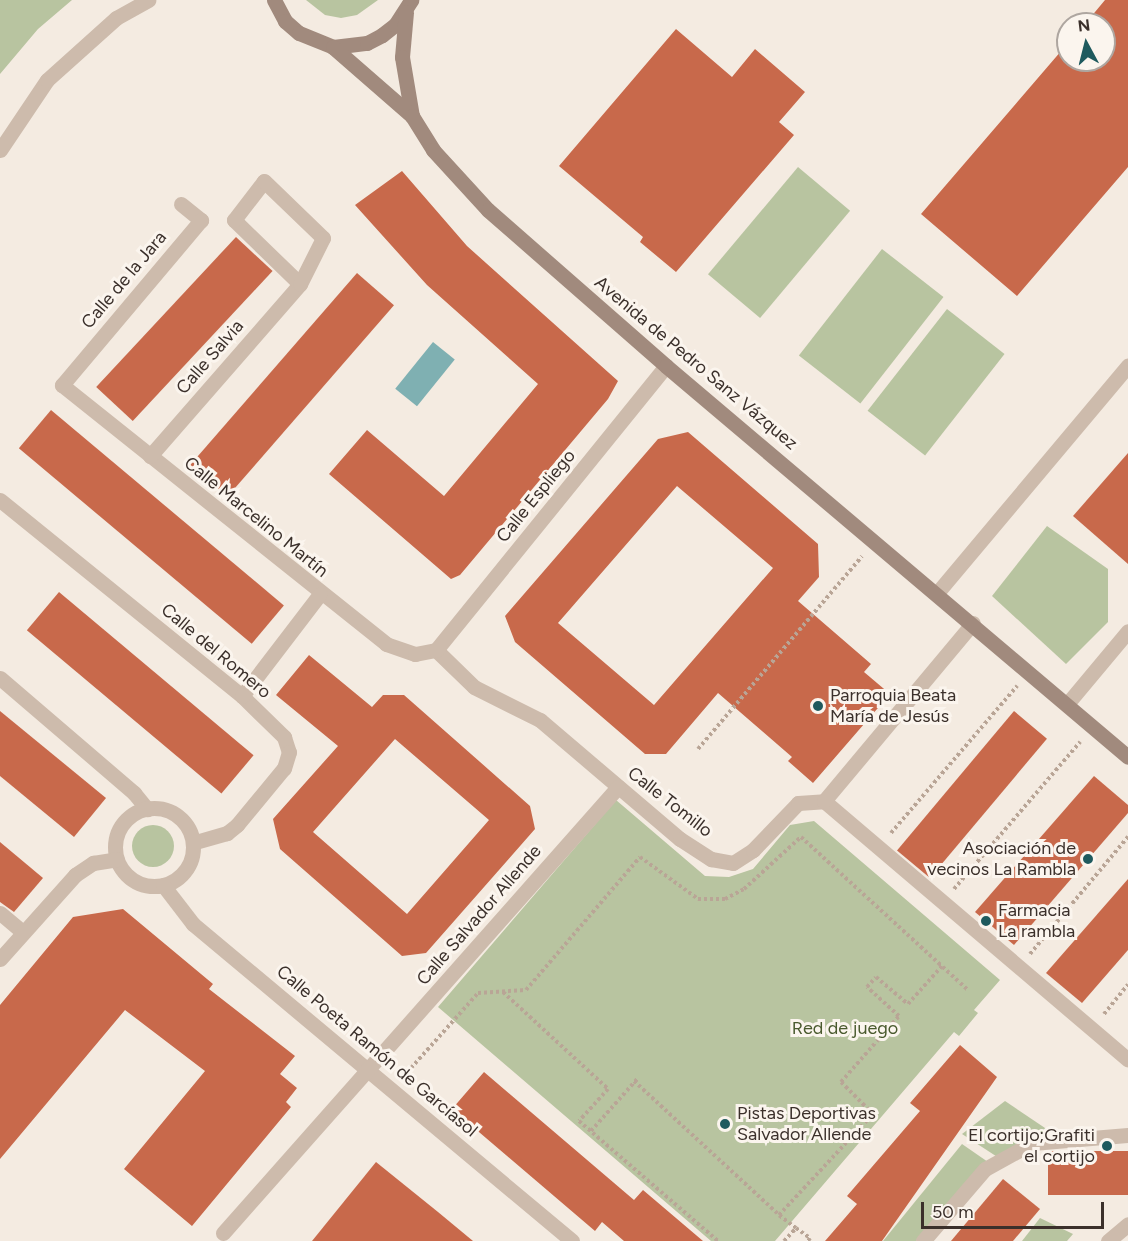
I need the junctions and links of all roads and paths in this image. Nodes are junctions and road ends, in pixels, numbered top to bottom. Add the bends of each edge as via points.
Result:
1 (148, 0) edge
2 (272, 2) edge
3 (408, 6) edge
4 (333, 46) junction
5 (412, 116) junction
6 (0, 150) edge
7 (181, 204) dead end
8 (300, 284) junction
9 (1128, 365) edge
10 (666, 366) junction
11 (62, 385) joint
12 (150, 456) junction
13 (0, 500) edge
14 (875, 541) junction
15 (937, 593) junction
16 (320, 594) junction
17 (973, 623) junction
18 (1128, 631) edge
19 (436, 650) junction
20 (1029, 671) junction
21 (0, 678) edge
22 (242, 696) junction
23 (1067, 704) junction
24 (1093, 727) junction
25 (698, 749) dead end
26 (1128, 757) edge
27 (618, 787) junction
28 (824, 801) junction
29 (147, 809) junction
30 (1128, 837) edge
31 (193, 843) junction
32 (880, 846) junction
33 (117, 859) junction
34 (163, 885) junction
35 (944, 900) junction
36 (0, 913) edge
37 (23, 932) junction
38 (0, 959) edge
39 (942, 966) junction
40 (1020, 966) junction
41 (1128, 984) edge
42 (969, 990) dead end
43 (502, 992) junction
44 (1092, 1028) junction
45 (1128, 1060) edge
46 (370, 1070) junction
47 (392, 1089) junction
48 (591, 1131) junction
49 (1128, 1135) edge
50 (779, 1215) junction
51 (1128, 1224) edge
52 (796, 1228) junction
53 (223, 1233) dead end
54 (572, 1241) edge
55 (718, 1241) edge
56 (784, 1241) edge
57 (807, 1241) edge
58 (923, 1241) edge
59 (1108, 1241) edge

1 - 6 street via 116,18 47,80
2 - 4 street via 299,33
3 - 4 street via 395,25 367,43
3 - 5 street, Avenida de Pedro Sanz Vázquez via 402,57
4 - 5 street, Avenida de Pedro Sanz Vázquez
5 - 10 street, Avenida de Pedro Sanz Vázquez via 433,150 488,210
7 - 11 street, Calle de la Jara via 201,220
8 - 8 street, Calle Salvia via 323,238 264,181 234,220
8 - 12 street, Calle Salvia
9 - 15 street
10 - 14 street, Avenida de Pedro Sanz Vázquez
10 - 19 street, Calle Espliego
11 - 12 street, Calle Marcelino Martín
12 - 16 street, Calle Marcelino Martín
13 - 22 street, Calle del Romero
14 - 15 street, Avenida de Pedro Sanz Vázquez
14 - 25 path
15 - 17 street, Avenida de Pedro Sanz Vázquez
16 - 19 street, Calle Marcelino Martín via 386,644 415,654
16 - 22 street
17 - 20 street, Avenida de Pedro Sanz Vázquez
17 - 28 street
18 - 23 street
19 - 27 street, Calle Tomillo via 474,687 540,720
20 - 23 street, Avenida de Pedro Sanz Vázquez
20 - 32 path
21 - 29 street via 134,793
22 - 31 street, Calle del Romero via 284,737 288,759 237,825 227,833
23 - 24 street, Avenida de Pedro Sanz Vázquez
24 - 26 street, Avenida de Pedro Sanz Vázquez
24 - 35 path
27 - 28 street, Calle Tomillo via 680,839 711,859 733,863 753,850 798,803
27 - 46 street, Calle Salvador Allende
28 - 32 street
29 - 31 street via 177,816
29 - 33 street via 120,827 116,837
30 - 40 path
31 - 34 street via 186,870
32 - 35 street
33 - 34 street via 130,878 140,884
33 - 37 street via 84,867
34 - 46 street, Calle Poeta Ramón de Garcíasol via 193,924
35 - 40 street
36 - 37 street
37 - 38 street
39 - 42 path
39 - 43 path via 801,837 744,890 725,899 698,899 640,856 526,990
39 - 50 path via 908,1004 876,976 867,987 899,1016 841,1082 873,1114
40 - 44 street
41 - 44 path
43 - 47 path via 478,993
43 - 48 path via 608,1089 579,1121
44 - 45 street
46 - 47 street, Calle Poeta Ramón de Garcíasol
46 - 53 street, Calle Salvador Allende
47 - 54 street, Calle Poeta Ramón de Garcíasol
48 - 50 path via 636,1080
48 - 55 path
49 - 58 street via 1032,1143 985,1169
50 - 52 path
51 - 59 street
52 - 56 path
52 - 57 path via 810,1238

